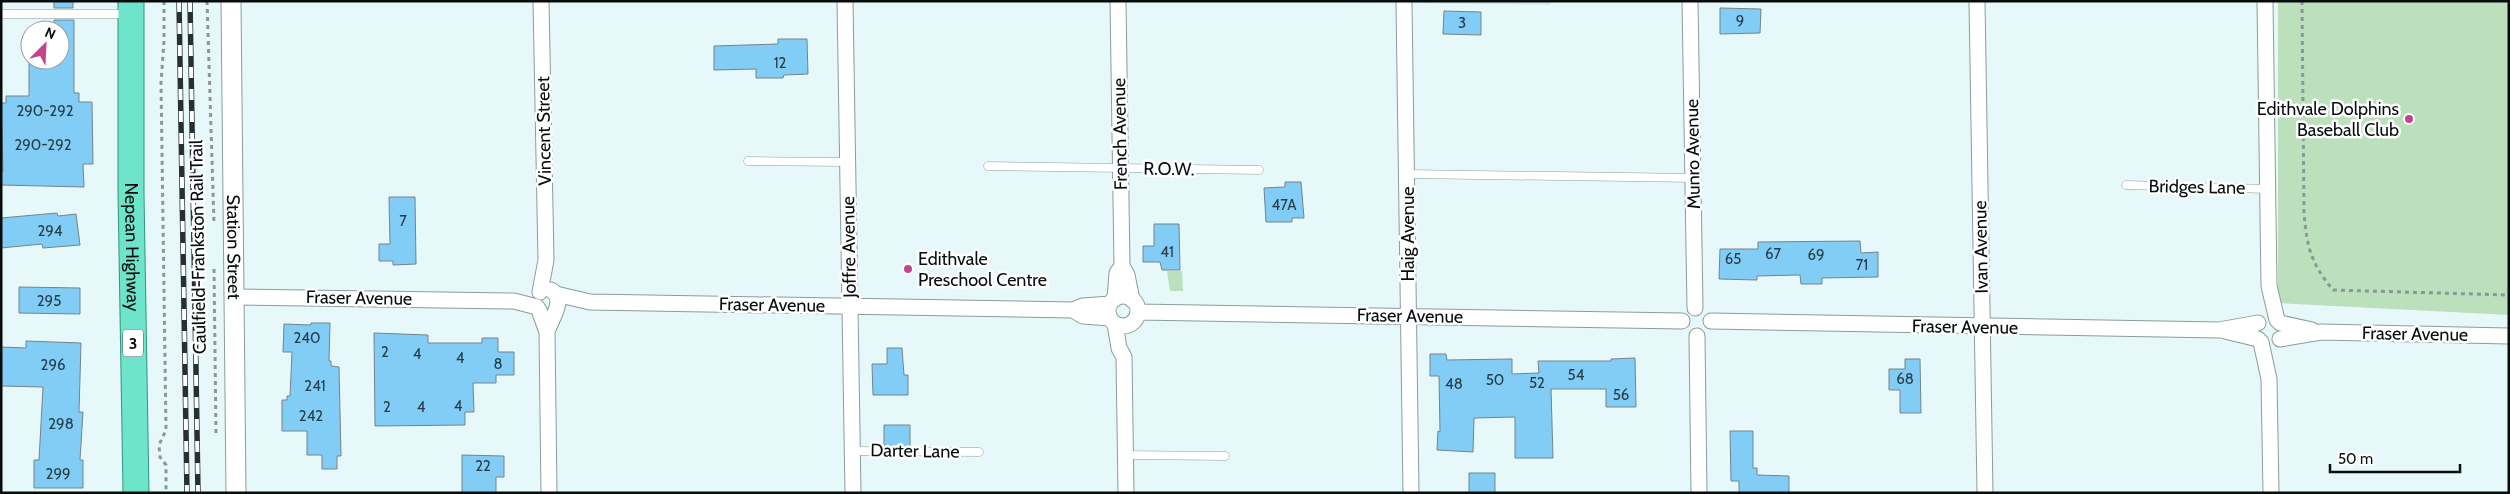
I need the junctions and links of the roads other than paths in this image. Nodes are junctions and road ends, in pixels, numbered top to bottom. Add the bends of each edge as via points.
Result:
1 (231, 1) edge
2 (541, 1) edge
3 (845, 1) edge
4 (1118, 1) edge
5 (1690, 1) edge
6 (1977, 1) edge
7 (2265, 1) edge
8 (1404, 4) dead end
9 (131, 8) edge
10 (1, 14) edge
11 (748, 161) dead end
12 (848, 162) junction
13 (988, 166) dead end
14 (1120, 168) junction
15 (1259, 170) dead end
16 (1408, 174) junction
17 (1694, 178) junction
18 (2126, 185) dead end
19 (2268, 189) junction
20 (1122, 266) junction
21 (2269, 286) junction
22 (235, 297) junction
23 (547, 301) junction
24 (850, 307) junction
25 (1695, 308) junction
26 (1113, 311) junction
27 (1134, 312) junction
28 (1408, 316) junction
29 (1682, 321) junction
30 (1711, 321) junction
31 (2260, 321) junction
32 (2279, 322) junction
33 (1982, 327) junction
34 (2219, 330) junction
35 (2321, 332) junction
36 (1697, 336) junction
37 (2509, 336) edge
38 (2279, 340) junction
39 (2260, 341) junction
40 (1124, 356) junction
41 (2269, 379) junction
42 (852, 451) junction
43 (979, 452) dead end
44 (1125, 455) junction
45 (1225, 456) dead end
46 (136, 493) edge
47 (236, 493) edge
48 (549, 493) edge
49 (853, 493) edge
50 (1126, 493) edge
51 (1411, 493) edge
52 (1699, 493) edge
53 (1985, 493) edge
54 (2271, 493) edge

1 - 22 street, Station Street
2 - 23 street, Vincent Street
3 - 12 street, Joffre Avenue
4 - 14 street, French Avenue
5 - 17 street, Munro Avenue
6 - 33 street, Ivan Avenue
7 - 19 street
8 - 16 street, Haig Avenue
9 - 10 lane
9 - 46 highway, Nepean Highway / 3
11 - 12 lane
12 - 24 street, Joffre Avenue
13 - 14 lane, R.O.W.
14 - 15 lane, R.O.W.
14 - 20 street, French Avenue
16 - 17 lane
16 - 28 street, Haig Avenue
17 - 25 street, Munro Avenue
18 - 19 lane, Bridges Lane
19 - 21 street
20 - 26 street, French Avenue via 1117,273
20 - 27 street, French Avenue via 1127,275
21 - 31 street
21 - 32 street
22 - 23 street, Fraser Avenue
22 - 47 street, Station Street
23 - 24 street, Fraser Avenue
23 - 48 street, Vincent Street
24 - 26 street, Fraser Avenue via 1073,310 1083,306
24 - 42 street, Joffre Avenue
25 - 29 street via 1686,312
25 - 30 street via 1706,311
26 - 27 street via 1124,297
26 - 27 street via 1126,326
26 - 40 street, French Avenue via 1119,348
27 - 28 street, Fraser Avenue
27 - 40 street, French Avenue via 1128,350
28 - 29 street, Fraser Avenue
28 - 51 street, Haig Avenue
29 - 36 street via 1685,331
30 - 33 street, Fraser Avenue
30 - 36 street via 1706,333
31 - 32 street via 2269,317
31 - 34 street, Fraser Avenue
31 - 39 street via 2255,331
32 - 35 street, Fraser Avenue
32 - 38 street via 2282,331
33 - 34 street, Fraser Avenue
33 - 53 street, Ivan Avenue
34 - 39 street, Fraser Avenue
35 - 37 street, Fraser Avenue
35 - 38 street, Fraser Avenue
36 - 52 street
38 - 39 street via 2270,344
38 - 41 street
39 - 41 street
40 - 44 street, French Avenue
41 - 54 street
42 - 43 lane, Darter Lane
42 - 49 street, Joffre Avenue
44 - 45 lane
44 - 50 street, French Avenue

